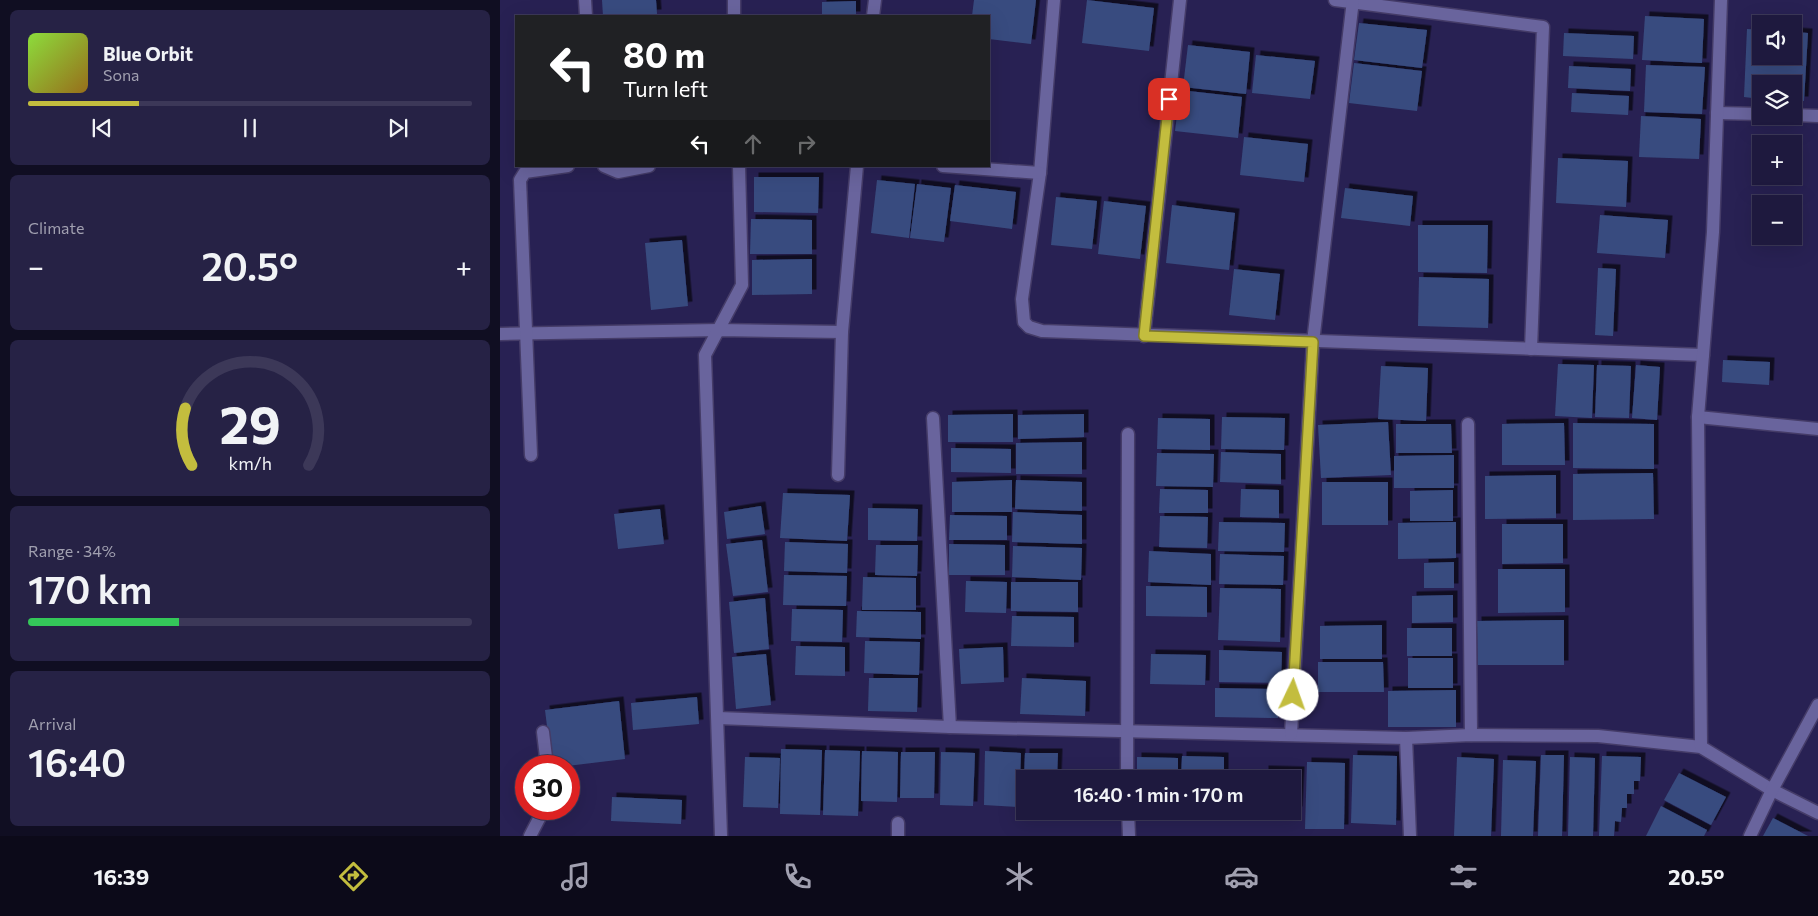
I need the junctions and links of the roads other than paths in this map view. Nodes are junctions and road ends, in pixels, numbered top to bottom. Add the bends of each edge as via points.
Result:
1 (585, 0) edge
2 (734, 0) edge
3 (875, 0) edge
4 (1054, 0) edge
5 (1180, 0) edge
6 (1335, 0) edge
7 (1721, 0) edge
8 (1353, 1) edge
9 (586, 15) edge
10 (734, 15) edge
11 (873, 15) edge
12 (1717, 114) junction
13 (1752, 114) edge
14 (1802, 115) edge
15 (1818, 116) edge
16 (561, 167) edge
17 (606, 167) edge
18 (644, 167) edge
19 (739, 167) edge
20 (856, 167) edge
21 (955, 167) edge
22 (1040, 174) junction
23 (719, 330) junction
24 (842, 332) junction
25 (526, 333) junction
26 (500, 334) edge
27 (1144, 336) junction
28 (1313, 342) junction
29 (1531, 349) junction
30 (1703, 355) junction
31 (1698, 417) junction
32 (933, 418) dead end
33 (1468, 424) dead end
34 (1818, 429) edge
35 (1128, 434) dead end
36 (531, 455) dead end
37 (838, 476) dead end
38 (1818, 706) edge
39 (718, 718) junction
40 (950, 727) junction
41 (1126, 730) junction
42 (543, 732) dead end
43 (1291, 734) junction
44 (1471, 735) junction
45 (1406, 738) junction
46 (1701, 747) junction
47 (546, 755) edge
48 (1128, 770) edge
49 (1772, 790) junction
50 (1818, 813) edge
51 (538, 820) edge
52 (1128, 820) edge
53 (530, 836) edge
54 (721, 836) edge
55 (1129, 836) edge
56 (1410, 836) edge
57 (1750, 836) edge

1 - 9 street
2 - 10 street
3 - 11 street
4 - 22 street
5 - 27 street
6 - 8 street
7 - 12 street
8 - 28 street
8 - 29 street via 1543,27
12 - 13 street
12 - 30 street via 1713,232
14 - 15 street
16 - 25 street via 525,172 520,180
17 - 18 street via 618,172
19 - 23 street via 742,285
20 - 24 street
21 - 22 street
22 - 27 street via 1022,299 1024,322 1042,332
23 - 24 street
23 - 25 street
23 - 39 street via 706,355
24 - 37 street
25 - 26 street
25 - 36 street
27 - 28 street
28 - 29 street
28 - 43 street
29 - 30 street
30 - 31 street
31 - 34 street
31 - 46 street
32 - 40 street
33 - 44 street
35 - 41 street
38 - 49 street
39 - 40 street
39 - 54 street
40 - 41 street
41 - 43 street
41 - 48 street
42 - 47 street
43 - 45 street
44 - 45 street
44 - 46 street via 1598,736
45 - 56 street
46 - 49 street
49 - 50 street
49 - 57 street
51 - 53 street
52 - 55 street

